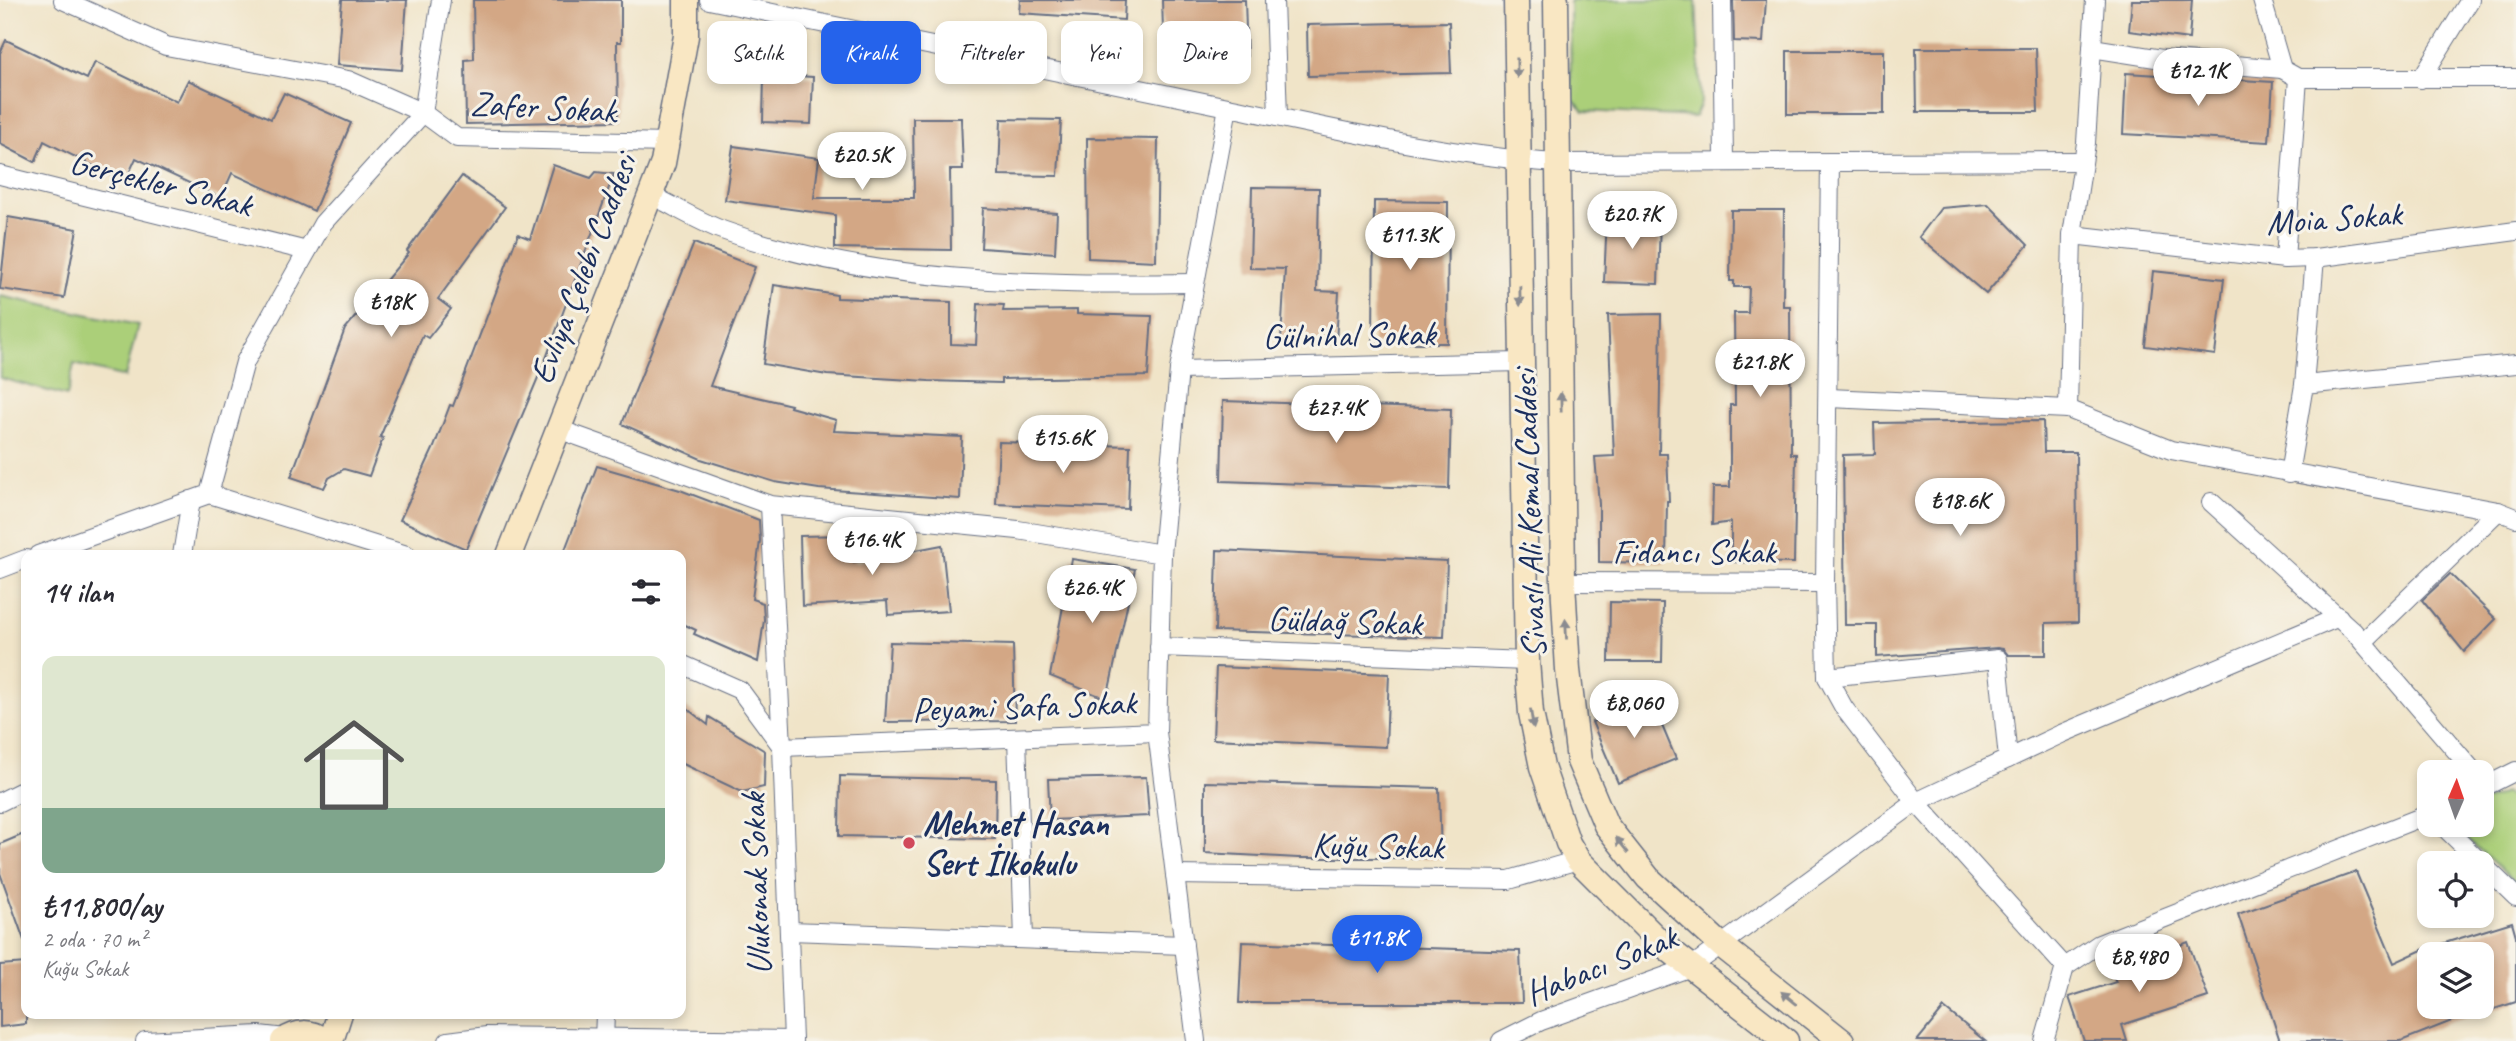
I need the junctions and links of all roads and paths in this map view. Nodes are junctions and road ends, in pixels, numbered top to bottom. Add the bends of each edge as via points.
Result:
1 (63, 0) edge
2 (441, 0) edge
3 (685, 0) edge
4 (709, 0) edge
5 (1274, 0) edge
6 (1516, 0) edge
7 (1556, 0) edge
8 (1722, 0) edge
9 (2095, 0) edge
10 (2262, 0) edge
11 (2470, 0) edge
12 (2092, 48) junction
13 (2282, 69) junction
14 (2298, 78) junction
15 (2516, 78) edge
16 (2421, 79) junction
17 (1227, 107) junction
18 (423, 113) junction
19 (1278, 117) junction
20 (667, 143) junction
21 (1519, 161) junction
22 (2084, 161) junction
23 (1724, 162) junction
24 (1829, 162) junction
25 (1558, 163) junction
26 (0, 176) edge
27 (651, 195) junction
28 (2516, 231) edge
29 (2072, 235) junction
30 (307, 251) junction
31 (2285, 258) junction
32 (2315, 258) junction
33 (1194, 283) junction
34 (1521, 362) junction
35 (2516, 364) edge
36 (1179, 370) junction
37 (2304, 385) junction
38 (1829, 398) junction
39 (2068, 409) junction
40 (558, 429) junction
41 (2289, 474) junction
42 (209, 494) junction
43 (191, 500) junction
44 (2211, 502) dead end
45 (770, 505) junction
46 (2498, 511) junction
47 (2516, 518) edge
48 (52, 550) edge
49 (183, 550) edge
50 (391, 550) edge
51 (511, 550) edge
52 (1162, 554) junction
53 (21, 561) edge
54 (0, 569) edge
55 (1563, 582) junction
56 (1825, 583) junction
57 (2339, 617) junction
58 (2363, 642) junction
59 (1159, 647) junction
60 (1527, 661) junction
61 (686, 666) edge
62 (1827, 677) junction
63 (1157, 732) junction
64 (1017, 738) junction
65 (782, 747) junction
66 (2008, 759) junction
67 (2464, 760) edge
68 (2516, 771) edge
69 (2494, 780) edge
70 (21, 792) edge
71 (0, 802) edge
72 (1916, 802) junction
73 (2417, 819) edge
74 (2454, 837) edge
75 (2469, 851) edge
76 (1578, 860) junction
77 (1175, 875) junction
78 (2494, 876) edge
79 (2516, 897) edge
80 (790, 931) junction
81 (1024, 939) junction
82 (1184, 945) junction
83 (1721, 945) junction
84 (1691, 967) junction
85 (2065, 967) junction
86 (301, 1019) edge
87 (338, 1019) edge
88 (605, 1019) edge
89 (287, 1038) edge
90 (604, 1039) edge
91 (793, 1040) edge
92 (145, 1041) edge
93 (325, 1041) edge
94 (331, 1041) edge
95 (448, 1041) edge
96 (1196, 1041) edge
97 (1501, 1041) edge
98 (1786, 1041) edge
99 (1842, 1041) edge
100 (2044, 1041) edge

1 - 18 street, Zafer Sokak via 166,46 348,80
2 - 18 street
3 - 20 main road, Evliya Çelebi Caddesi via 687,36
4 - 17 street
5 - 19 street
6 -> 21 main road, Sivaslı Ali Kemal Caddesi
7 - 25 main road, Sivaslı Ali Kemal Caddesi
8 - 23 street
9 - 12 street
10 - 13 street
11 - 16 street
12 - 13 street
12 - 22 street
13 - 14 street
14 - 16 street
14 - 31 street
15 - 16 street
17 - 19 street
17 - 33 street, Peyami Safa Sokak
18 - 20 street, Zafer Sokak via 457,138
18 - 30 street via 323,223
19 - 21 street via 1382,140
20 - 27 main road, Evliya Çelebi Caddesi
21 - 25 street
21 -> 34 main road, Sivaslı Ali Kemal Caddesi
22 - 24 street
22 - 29 street
23 - 24 street
23 - 25 street
24 - 38 street
55 -> 25 main road, Sivaslı Ali Kemal Caddesi
26 - 30 street, Gerçekler Sokak
27 - 33 street via 721,229 827,261 954,277 1100,285
27 - 40 main road, Evliya Çelebi Caddesi
28 - 32 street, Moia Sokak
29 - 31 street, Moia Sokak
29 - 39 street
30 - 42 street via 245,362
31 - 32 street, Moia Sokak
32 - 37 street
33 - 36 street, Peyami Safa Sokak
34 - 36 street, Gülnihal Sokak
34 - 60 main road, Sivaslı Ali Kemal Caddesi
35 - 37 street
36 - 52 street, Peyami Safa Sokak
37 - 41 street
38 - 39 street
38 - 56 street
39 - 41 street via 2171,450
40 - 45 street
40 - 51 main road, Evliya Çelebi Caddesi
41 - 46 street
42 - 43 street
42 - 50 street
43 - 48 street
43 - 49 street
44 - 57 street
45 - 52 street via 1018,530
45 - 65 street
46 - 47 street
46 - 58 street
52 - 59 street, Peyami Safa Sokak
53 - 54 street
55 - 56 street, Fidancı Sokak
83 -> 55 main road, Sivaslı Ali Kemal Caddesi via 1648,877 1606,825 1579,761
56 - 62 street
57 - 58 street
57 - 66 street, Habacı Sokak
58 - 67 street
59 - 60 street, Güldağ Sokak
59 - 63 street, Peyami Safa Sokak
60 -> 76 main road, Sivaslı Ali Kemal Caddesi via 1542,768
61 - 65 street, Ulukonak Sokak via 740,690
62 - 66 street via 1998,659
62 - 72 street via 1844,708
63 - 64 street, Peyami Safa Sokak
63 - 77 street
64 - 65 street, Peyami Safa Sokak
64 - 81 street
65 - 80 street, Ulukonak Sokak
66 - 72 street, Habacı Sokak
68 - 69 street
70 - 71 street
72 - 83 street, Habacı Sokak
72 - 85 street
73 - 85 street via 2099,944
74 - 75 street
76 - 77 street, Kuğu Sokak via 1509,880
76 - 84 main road, Sivaslı Ali Kemal Caddesi
77 - 82 street
78 - 79 street
80 - 81 street
80 - 91 street, Ulukonak Sokak
81 - 82 street
82 - 96 street
83 - 84 street, Habacı Sokak
99 -> 83 main road, Sivaslı Ali Kemal Caddesi
84 - 97 street, Habacı Sokak via 1541,1021
84 - 98 main road, Sivaslı Ali Kemal Caddesi
85 - 100 street
86 - 89 main road
87 - 94 main road
88 - 90 street
89 - 92 street via 259,1035
89 - 93 main road via 312,1034
90 - 91 street
90 - 95 street via 486,1036

